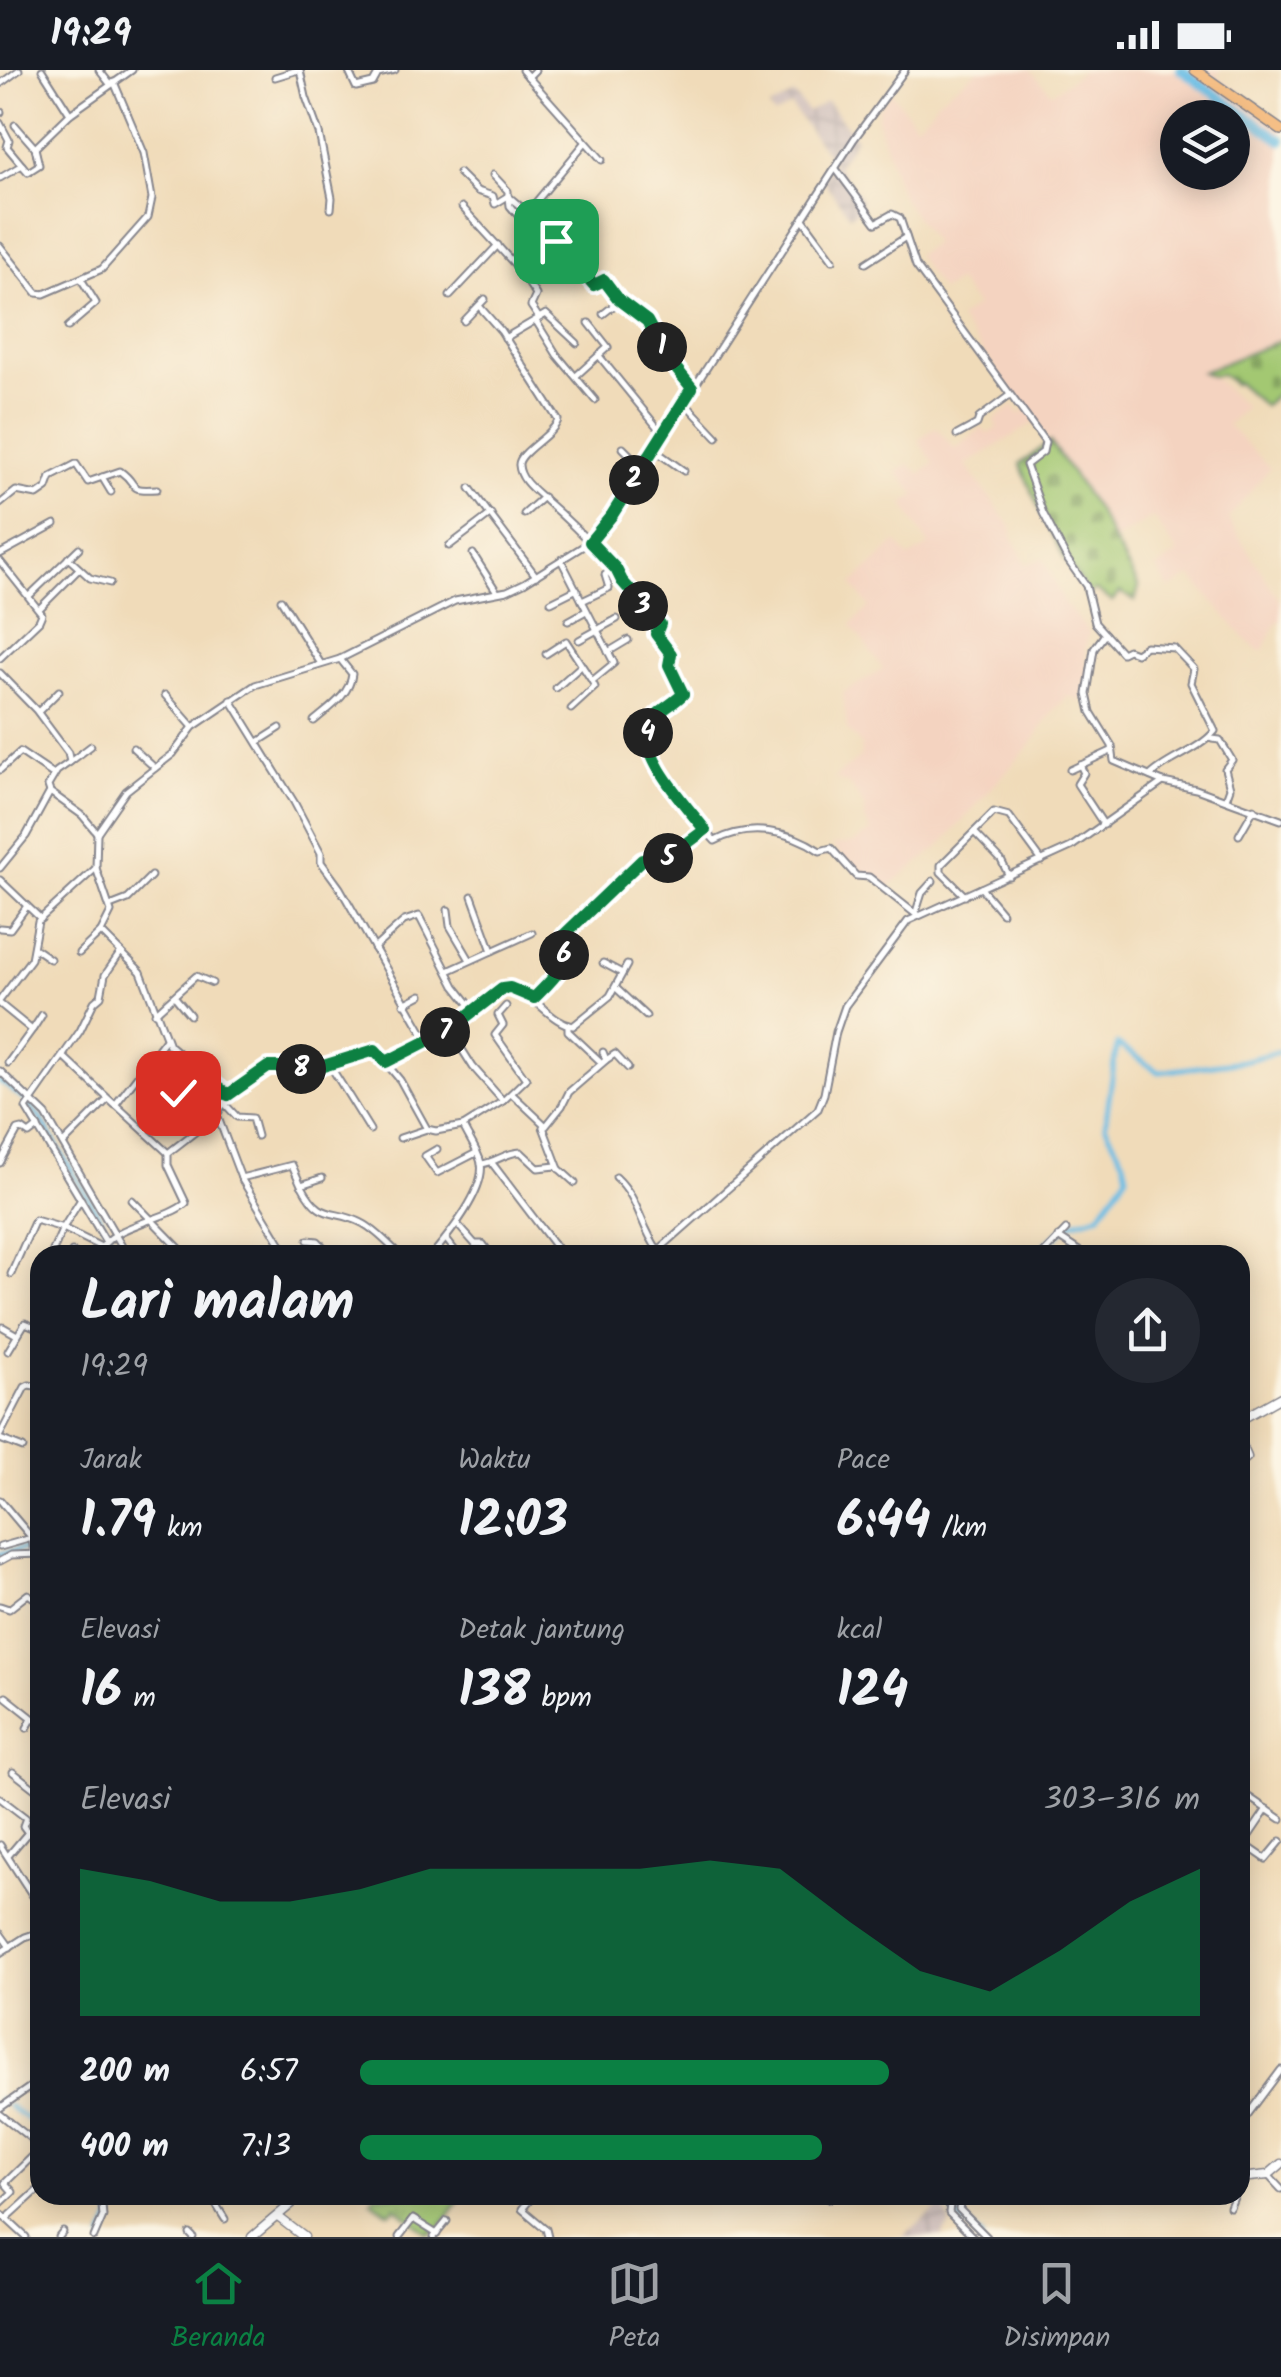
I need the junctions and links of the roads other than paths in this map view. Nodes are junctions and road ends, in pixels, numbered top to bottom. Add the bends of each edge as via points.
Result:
1 (19, 70) edge
2 (42, 70) edge
3 (99, 70) edge
4 (132, 70) edge
5 (299, 70) edge
6 (348, 70) edge
7 (396, 70) edge
8 (522, 70) edge
9 (536, 70) edge
10 (905, 70) edge
11 (1195, 70) edge
12 (274, 77) dead end
13 (528, 77) junction
14 (112, 83) junction
15 (0, 84) edge
16 (70, 114) junction
17 (0, 123) edge
18 (15, 125) dead end
19 (1281, 130) edge
20 (584, 144) junction
21 (35, 148) junction
22 (602, 160) dead end
23 (22, 166) junction
24 (836, 169) junction
25 (459, 173) dead end
26 (494, 175) dead end
27 (0, 178) edge
28 (508, 197) junction
29 (462, 207) dead end
30 (331, 209) dead end
31 (527, 212) junction
32 (522, 219) junction
33 (803, 219) junction
34 (906, 238) junction
35 (556, 241) dead end
36 (0, 246) edge
37 (498, 246) junction
38 (833, 260) dead end
39 (866, 263) dead end
40 (518, 268) junction
41 (81, 279) junction
42 (450, 296) dead end
43 (485, 299) dead end
44 (619, 300) junction
45 (478, 306) junction
46 (602, 314) dead end
47 (464, 320) dead end
48 (537, 320) junction
49 (589, 324) dead end
50 (68, 327) dead end
51 (505, 338) junction
52 (577, 343) dead end
53 (600, 357) junction
54 (576, 376) junction
55 (692, 388) junction
56 (1010, 395) junction
57 (595, 400) dead end
58 (684, 402) junction
59 (662, 433) junction
60 (957, 436) dead end
61 (716, 437) dead end
62 (623, 448) dead end
63 (654, 449) junction
64 (642, 467) junction
65 (684, 471) dead end
66 (102, 477) junction
67 (470, 488) dead end
68 (157, 489) dead end
69 (112, 492) dead end
70 (543, 498) junction
71 (0, 504) edge
72 (491, 514) junction
73 (524, 514) dead end
74 (55, 524) dead end
75 (590, 542) junction
76 (449, 546) dead end
77 (78, 548) dead end
78 (0, 554) edge
79 (473, 554) dead end
80 (68, 558) junction
81 (560, 560) junction
82 (0, 562) edge
83 (615, 567) junction
84 (79, 569) junction
85 (536, 576) junction
86 (110, 584) dead end
87 (577, 589) junction
88 (497, 592) junction
89 (28, 596) junction
90 (282, 600) dead end
91 (551, 602) dead end
92 (582, 602) junction
93 (39, 609) junction
94 (586, 611) junction
95 (617, 619) dead end
96 (568, 621) dead end
97 (596, 630) junction
98 (1106, 634) junction
99 (579, 640) dead end
100 (628, 640) dead end
101 (608, 652) junction
102 (546, 654) dead end
103 (0, 658) edge
104 (340, 659) junction
105 (321, 664) junction
106 (581, 666) junction
107 (0, 673) edge
108 (592, 680) junction
109 (556, 688) dead end
110 (59, 691) dead end
111 (164, 695) dead end
112 (231, 700) junction
113 (571, 709) dead end
114 (38, 712) junction
115 (314, 721) dead end
116 (194, 727) junction
117 (280, 728) dead end
118 (258, 742) junction
119 (91, 746) dead end
120 (1200, 747) dead end
121 (133, 748) dead end
122 (1111, 751) junction
123 (70, 762) junction
124 (1080, 765) junction
125 (155, 768) junction
126 (0, 770) edge
127 (1070, 770) dead end
128 (54, 775) junction
129 (1150, 776) junction
130 (1163, 782) junction
131 (50, 792) junction
132 (1226, 799) junction
133 (1254, 809) junction
134 (1281, 820) edge
135 (1104, 825) junction
136 (705, 830) junction
137 (974, 832) junction
138 (97, 833) junction
139 (1239, 835) dead end
140 (1042, 860) junction
141 (0, 868) edge
142 (96, 868) junction
143 (151, 876) dead end
144 (1009, 876) junction
145 (0, 880) edge
146 (933, 881) dead end
147 (981, 888) junction
148 (472, 896) dead end
149 (965, 896) junction
150 (26, 906) junction
151 (110, 906) junction
152 (448, 910) dead end
153 (1002, 913) dead end
154 (917, 914) junction
155 (40, 919) junction
156 (0, 928) edge
157 (101, 932) junction
158 (532, 933) dead end
159 (34, 948) junction
160 (374, 948) junction
161 (492, 951) junction
162 (121, 952) junction
163 (79, 953) dead end
164 (50, 959) dead end
165 (470, 960) junction
166 (602, 963) dead end
167 (626, 964) dead end
168 (448, 970) junction
169 (622, 973) junction
170 (212, 983) dead end
171 (616, 988) junction
172 (421, 996) dead end
173 (174, 997) junction
174 (534, 998) junction
175 (0, 1002) edge
176 (404, 1004) junction
177 (506, 1006) dead end
178 (474, 1010) junction
179 (155, 1013) junction
180 (42, 1015) dead end
181 (190, 1015) dead end
182 (646, 1016) dead end
183 (568, 1026) junction
184 (32, 1030) junction
185 (449, 1030) junction
186 (166, 1040) junction
187 (428, 1042) junction
188 (603, 1052) dead end
189 (64, 1057) junction
190 (8, 1062) dead end
191 (386, 1062) junction
192 (604, 1062) junction
193 (329, 1064) junction
194 (628, 1068) dead end
195 (196, 1069) junction
196 (0, 1071) edge
197 (512, 1094) junction
198 (228, 1095) junction
199 (106, 1100) junction
200 (503, 1101) junction
201 (223, 1102) junction
202 (30, 1103) junction
203 (116, 1105) junction
204 (217, 1115) junction
205 (462, 1126) junction
206 (38, 1127) junction
207 (543, 1127) junction
208 (428, 1129) junction
209 (370, 1130) dead end
210 (146, 1132) junction
211 (257, 1136) dead end
212 (400, 1138) dead end
213 (62, 1144) junction
214 (437, 1149) dead end
215 (168, 1153) junction
216 (476, 1153) junction
217 (0, 1163) edge
218 (492, 1163) junction
219 (481, 1164) junction
220 (559, 1168) junction
221 (616, 1177) dead end
222 (240, 1178) junction
223 (322, 1178) dead end
224 (575, 1183) dead end
225 (302, 1186) junction
226 (80, 1198) junction
227 (132, 1200) dead end
228 (152, 1220) junction
229 (458, 1226) junction
230 (63, 1228) junction
231 (1066, 1230) dead end
232 (1058, 1237) junction
233 (446, 1239) junction
234 (308, 1240) dead end
235 (107, 1244) edge
236 (55, 1245) edge
237 (176, 1245) edge
238 (282, 1245) edge
239 (322, 1245) edge
240 (388, 1245) edge
241 (441, 1245) edge
242 (451, 1245) edge
243 (484, 1245) edge
244 (554, 1245) edge
245 (652, 1245) edge
246 (663, 1245) edge
247 (1051, 1245) edge
248 (1070, 1245) edge
249 (11, 1274) dead end
250 (30, 1325) edge
251 (2, 1327) dead end
252 (17, 1334) junction
253 (8, 1351) dead end
254 (30, 1387) edge
255 (1280, 1400) edge
256 (1250, 1415) edge
257 (0, 1437) edge
258 (24, 1448) dead end
259 (0, 1500) edge
260 (30, 1538) edge
261 (30, 1546) edge
262 (0, 1547) edge
263 (30, 1548) edge
264 (0, 1561) edge
265 (30, 1595) edge
266 (0, 1606) edge
267 (6, 1697) dead end
268 (30, 1716) edge
269 (30, 1721) edge
270 (26, 1728) dead end
271 (13, 1772) dead end
272 (30, 1785) edge
273 (0, 1798) edge
274 (1250, 1799) edge
275 (1266, 1809) junction
276 (1281, 1819) edge
277 (1250, 1831) edge
278 (29, 1834) joint
279 (1281, 1841) edge
280 (0, 1845) edge
281 (1250, 1847) edge
282 (8, 1856) junction
283 (30, 1891) edge
284 (0, 1933) edge
285 (30, 1937) edge
286 (10, 1946) junction
287 (0, 1953) edge
288 (1280, 2075) edge
289 (30, 2088) edge
290 (0, 2111) edge
291 (1250, 2112) edge
292 (30, 2139) edge
293 (30, 2158) edge
294 (1281, 2164) edge
295 (1268, 2175) junction
296 (1250, 2178) edge
297 (1281, 2188) edge
298 (30, 2197) edge
299 (0, 2204) edge
300 (101, 2205) edge
301 (217, 2205) edge
302 (291, 2205) edge
303 (525, 2205) edge
304 (950, 2205) edge
305 (959, 2205) edge
306 (0, 2212) edge
307 (278, 2217) junction
308 (225, 2218) dead end
309 (6, 2219) junction
310 (447, 2222) dead end
311 (301, 2236) edge
312 (436, 2236) edge
313 (26, 2237) edge
314 (94, 2237) edge
315 (252, 2237) edge
316 (399, 2237) edge
317 (548, 2237) edge
318 (974, 2237) edge
319 (987, 2237) edge

1 - 15 street
2 - 16 street
3 - 14 street
4 - 14 street
5 - 12 street
5 - 30 street via 322,145
6 - 7 street via 356,87
8 - 13 street
9 - 13 street
10 - 24 street
11 - 19 main road
13 - 20 street
14 - 16 street
14 - 41 street via 144,153 152,200 146,220 122,248
16 - 21 street
17 - 23 street
18 - 21 street
20 - 22 street
20 - 31 street
21 - 23 street via 38,167 28,172
23 - 27 street
24 - 33 street
24 - 34 street via 877,224 898,215
25 - 28 street via 495,204
26 - 28 street
28 - 31 street
28 - 32 street
29 - 37 street
31 - 32 street
32 - 40 street via 539,243
33 - 38 street
33 - 55 street
34 - 39 street
34 - 56 street via 916,266
35 - 44 street via 594,285 604,280
36 - 41 street via 40,294
37 - 40 street
37 - 42 street
40 - 48 street via 536,294
41 - 50 street via 96,303
43 - 45 street
44 - 46 street
44 - 55 street via 647,321
45 - 47 street
45 - 51 street
48 - 51 street
48 - 52 street via 551,316
48 - 54 street
49 - 53 street via 608,346
51 - 70 street via 558,420 519,462 530,488
53 - 54 street
53 - 59 street
54 - 57 street
55 - 58 street
56 - 60 street
56 - 98 street via 1046,443 1026,465 1029,480 1086,586 1094,624
58 - 59 street
58 - 61 street
59 - 63 street
62 - 64 street
63 - 64 street
63 - 65 street
64 - 75 street
66 - 68 street via 122,472 137,490
66 - 69 street
66 - 71 street via 88,482 72,464 37,495 21,490
67 - 72 street
70 - 73 street
70 - 75 street
72 - 76 street
72 - 85 street
74 - 78 street
75 - 81 street
75 - 83 street
77 - 80 street
79 - 88 street
80 - 84 street
80 - 89 street
81 - 85 street
81 - 87 street
82 - 89 street
83 - 92 street via 605,574 609,588
83 - 136 street via 660,624 656,634 672,657 669,665 683,696 657,715 648,736 664,780
84 - 86 street
84 - 93 street
85 - 88 street
87 - 91 street
87 - 92 street
88 - 104 street via 456,602
89 - 93 street
90 - 105 street
92 - 94 street
93 - 103 street via 39,621
94 - 96 street
94 - 97 street
95 - 97 street
97 - 99 street
97 - 101 street
98 - 122 street via 1094,649 1087,694
98 - 129 street via 1122,652 1174,648 1194,669 1191,683 1215,731
100 - 101 street
101 - 108 street via 614,665
102 - 106 street via 566,641
104 - 105 street
104 - 115 street via 351,682
105 - 112 street via 266,680
106 - 108 street
106 - 109 street
107 - 114 street
108 - 113 street via 595,686
110 - 114 street
111 - 116 street
112 - 116 street
112 - 118 street
114 - 123 street
116 - 125 street
117 - 118 street
118 - 160 street
119 - 123 street
120 - 132 street via 1218,738 1231,758
121 - 125 street
122 - 124 street
122 - 129 street via 1114,760
123 - 128 street
124 - 127 street
124 - 135 street via 1084,773 1077,784
125 - 138 street via 126,790
126 - 128 street via 20,752
128 - 131 street
129 - 130 street
130 - 132 street
130 - 135 street
131 - 138 street
131 - 141 street
132 - 133 street
133 - 134 street
133 - 139 street
135 - 140 street
136 - 154 street via 715,842 752,828 804,840 820,851 830,848 856,876 869,877
136 - 174 street via 662,862 642,860 593,904 564,935 563,969
137 - 140 street via 995,812 1008,815
137 - 144 street
137 - 149 street via 940,868
138 - 142 street
140 - 144 street
142 - 151 street
142 - 155 street
143 - 151 street
144 - 147 street
145 - 150 street
146 - 154 street
147 - 149 street
147 - 153 street
148 - 161 street
149 - 154 street
150 - 155 street
150 - 156 street via 10,928
151 - 157 street
152 - 165 street
154 - 246 street via 845,1006 818,1109
155 - 159 street
157 - 162 street
157 - 163 street
158 - 161 street
159 - 164 street
159 - 175 street
160 - 168 street via 419,916
160 - 176 street
161 - 165 street
162 - 179 street via 141,972
162 - 189 street
165 - 168 street
166 - 169 street
167 - 169 street
168 - 178 street
169 - 171 street
170 - 173 street via 198,975
171 - 182 street
171 - 183 street
172 - 176 street
173 - 179 street
173 - 181 street
174 - 178 street via 506,988
174 - 183 street
175 - 184 street
176 - 187 street
177 - 197 street via 495,1035 526,1079
178 - 185 street
179 - 186 street
180 - 184 street
183 - 192 street
184 - 190 street
185 - 187 street
185 - 200 street
186 - 195 street
186 - 203 street
187 - 191 street
188 - 192 street
189 - 199 street
189 - 202 street
191 - 193 street via 375,1050
191 - 208 street
192 - 194 street via 615,1054
192 - 207 street
193 - 198 street via 268,1067
193 - 209 street
195 - 198 street
195 - 210 street
196 - 202 street
197 - 200 street
197 - 207 street
198 - 201 street
199 - 203 street
199 - 213 street
200 - 205 street
201 - 204 street
201 - 211 street via 236,1116 252,1118
202 - 206 street
202 - 213 street
203 - 210 street
204 - 215 street
204 - 222 street
205 - 208 street
205 - 216 street
206 - 217 street via 28,1134 18,1130
206 - 226 street
207 - 220 street
208 - 212 street
210 - 215 street
213 - 235 street
214 - 216 street via 425,1156 437,1174
215 - 228 street via 187,1202
216 - 219 street
218 - 219 street
218 - 220 street via 521,1152 538,1168
218 - 244 street
219 - 229 street
220 - 224 street
221 - 245 street via 630,1192
222 - 225 street via 292,1166
222 - 238 street
223 - 225 street
225 - 240 street via 318,1209 358,1221
226 - 230 street
226 - 235 street
227 - 228 street
228 - 235 street
228 - 237 street
229 - 233 street
229 - 243 street
230 - 235 street
230 - 236 street
230 - 249 street via 35,1220
231 - 232 street
232 - 247 street
232 - 248 street
233 - 241 street
233 - 242 street
234 - 239 street
250 - 252 street via 24,1323
251 - 252 street
252 - 253 street
254 - 257 street
255 - 256 street
257 - 258 street
259 - 260 street
261 - 262 street
263 - 264 street
265 - 266 street
267 - 268 street
269 - 270 street
271 - 272 street
273 - 278 street via 26,1818
274 - 275 street
275 - 276 street
275 - 277 street
278 - 282 street
279 - 281 street via 1267,1859
280 - 282 street
282 - 283 street
284 - 286 street
285 - 286 street
286 - 287 street
288 - 291 street
289 - 290 street
290 - 292 street
293 - 299 street via 5,2183 13,2192
294 - 295 street
295 - 296 street
295 - 297 street
298 - 309 street
300 - 314 street
301 - 308 street
302 - 307 street
303 - 317 street via 522,2209
304 - 318 street via 949,2213
305 - 319 street
306 - 309 street
307 - 311 street
307 - 315 street
309 - 313 street
310 - 312 street
312 - 316 street via 413,2219

